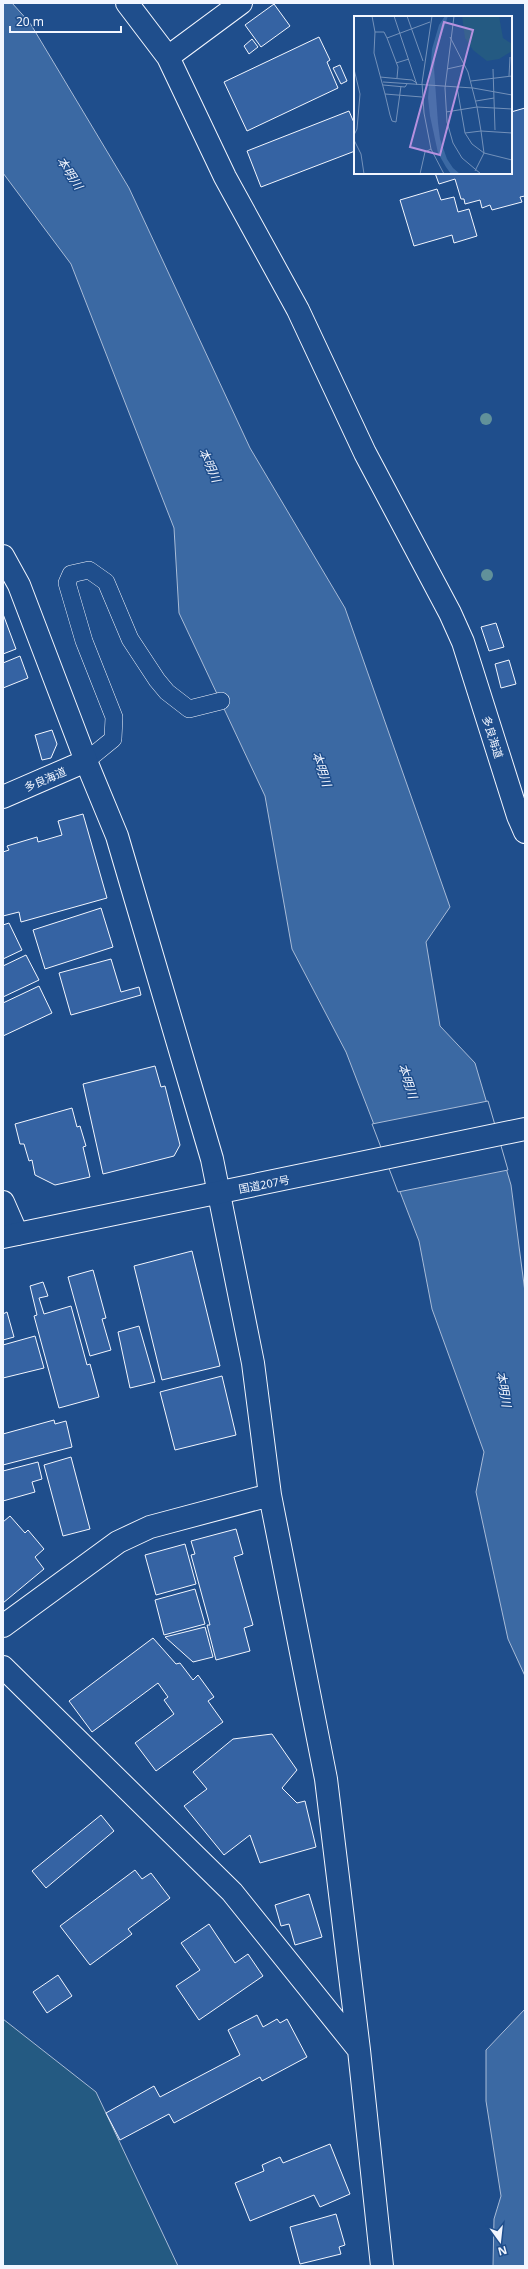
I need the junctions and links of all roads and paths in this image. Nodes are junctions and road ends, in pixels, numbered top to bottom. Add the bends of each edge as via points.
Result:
1 (127, 3) edge
2 (241, 3) edge
3 (168, 57) junction
4 (3, 556) edge
5 (221, 701) dead end
6 (86, 761) junction
7 (3, 797) edge
8 (525, 832) edge
9 (525, 1129) edge
10 (218, 1192) junction
11 (3, 1202) edge
12 (10, 1236) edge
13 (270, 1495) junction
14 (3, 1626) edge
15 (3, 1667) edge
16 (359, 2050) junction
17 (382, 2266) edge

1 - 3 main road, 多良海道
2 - 3 main road
3 - 8 main road, 多良海道 via 225,177 298,310 365,452 450,613 463,642
4 - 6 main road via 19,585
5 - 6 lane via 188,709 167,692 130,639 106,582 89,570 71,574 67,583 84,641 114,717 113,739
6 - 7 main road, 多良海道
6 - 10 main road via 118,836 212,1159
9 - 10 main road, 国道207号
10 - 12 main road, 国道207号
10 - 13 main road via 253,1363
11 - 12 main road
13 - 14 main road via 150,1527 118,1542
13 - 16 main road via 326,1779
15 - 16 main road via 232,1892
16 - 17 main road

